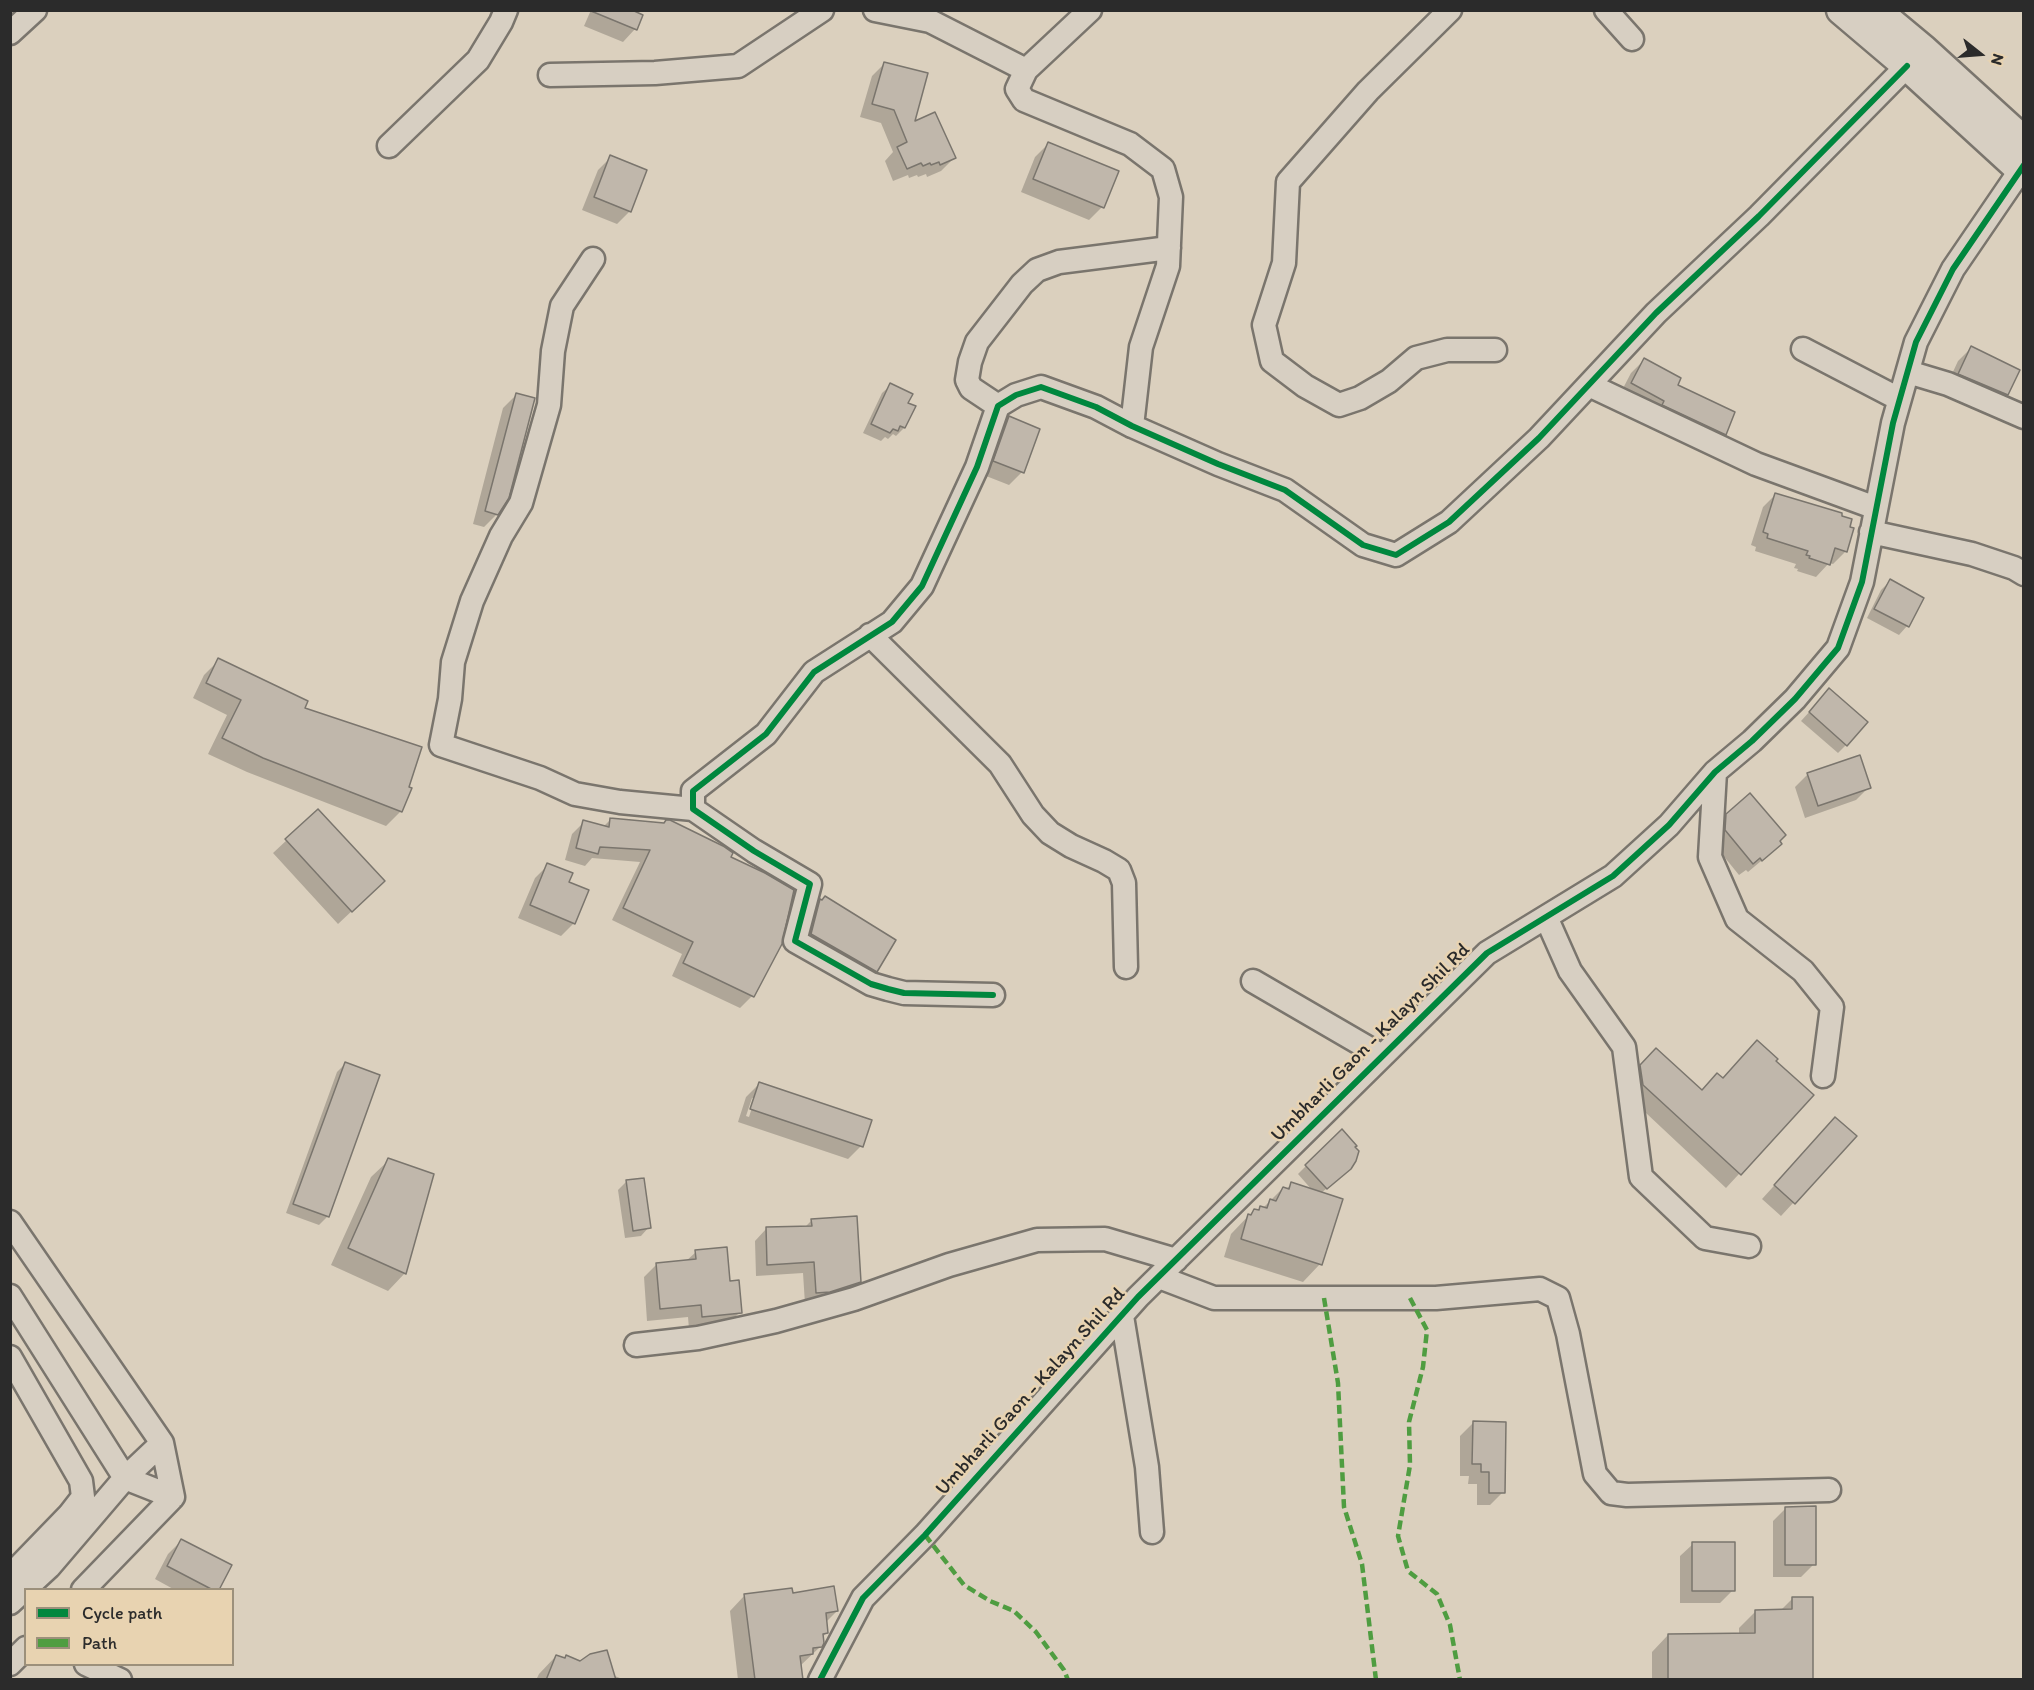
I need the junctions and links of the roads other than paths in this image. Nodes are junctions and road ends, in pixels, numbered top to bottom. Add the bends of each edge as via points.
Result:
1 (35, 10) edge
2 (506, 10) edge
3 (822, 10) edge
4 (875, 10) edge
5 (1090, 10) edge
6 (1450, 10) edge
7 (1606, 10) edge
8 (1841, 10) edge
9 (1876, 10) edge
10 (10, 33) edge
11 (1632, 39) dead end
12 (1907, 66) junction
13 (1026, 70) junction
14 (550, 75) dead end
15 (2024, 141) edge
16 (389, 146) dead end
17 (2022, 169) edge
18 (1169, 248) junction
19 (593, 259) dead end
20 (1495, 350) dead end
21 (1803, 350) dead end
22 (1908, 372) junction
23 (1589, 385) junction
24 (1899, 399) junction
25 (998, 406) junction
26 (2024, 417) edge
27 (1132, 426) junction
28 (1876, 508) junction
29 (1871, 532) junction
30 (2024, 574) edge
31 (870, 635) junction
32 (1715, 772) junction
33 (693, 809) junction
34 (1546, 917) junction
35 (1126, 966) dead end
36 (1253, 981) dead end
37 (993, 995) dead end
38 (1382, 1056) junction
39 (1823, 1076) dead end
40 (10, 1222) edge
41 (1749, 1246) dead end
42 (1176, 1260) junction
43 (1159, 1277) junction
44 (10, 1296) edge
45 (1122, 1316) junction
46 (19, 1325) edge
47 (636, 1345) dead end
48 (10, 1357) edge
49 (162, 1443) junction
50 (125, 1478) junction
51 (1829, 1490) dead end
52 (172, 1497) junction
53 (1152, 1532) dead end
54 (10, 1576) edge
55 (27, 1588) edge
56 (85, 1588) edge
57 (24, 1590) edge
58 (10, 1603) edge
59 (24, 1650) edge
60 (10, 1664) edge
61 (88, 1666) edge
62 (120, 1680) edge
63 (820, 1680) edge

1 - 10 street
2 - 16 street via 478,60
3 - 14 street via 738,66 655,74
4 - 13 street via 930,21
5 - 13 street
6 - 20 street via 1368,91 1288,182 1284,263 1264,325 1272,360 1305,386 1339,405 1389,381 1416,358 1447,350
7 - 11 street
8 - 12 main road
9 - 15 main road
12 - 17 main road
12 - 23 street via 1759,216 1656,313
13 - 18 street via 1017,88 1024,100 1130,144 1163,169 1171,197
17 - 22 street, Umbharli Gaon - Kalayn Shil Rd via 1953,269 1916,342
18 - 25 street via 1059,262 1037,270 977,342 970,362 967,380 972,388
18 - 27 street via 1168,266 1141,347
19 - 33 street via 562,306 553,351 549,405 521,503 501,536 472,601 453,662 441,745 540,778 575,794
21 - 24 street
22 - 24 street, Umbharli Gaon - Kalayn Shil Rd
22 - 26 street via 1948,384
23 - 27 street via 1449,522 1396,555 1363,545 1285,490
23 - 28 street via 1756,464
24 - 28 street, Umbharli Gaon - Kalayn Shil Rd
25 - 27 street via 1041,387 1096,407
25 - 31 street via 977,466 922,586 892,622
28 - 29 street, Umbharli Gaon - Kalayn Shil Rd
29 - 30 street via 1972,554
29 - 32 street, Umbharli Gaon - Kalayn Shil Rd via 1862,582 1838,648 1795,699
31 - 33 street via 814,672 766,734 693,791
31 - 35 street via 1000,764 1033,815 1050,833 1119,870 1124,883
32 - 34 street, Umbharli Gaon - Kalayn Shil Rd via 1669,825 1613,876
32 - 39 street via 1710,856 1737,919 1803,971 1832,1007
33 - 37 street via 810,884 795,941 872,984 904,993
34 - 38 street, Umbharli Gaon - Kalayn Shil Rd via 1487,953
34 - 41 street via 1570,971 1624,1047 1641,1177 1704,1238
36 - 38 street
38 - 42 street, Umbharli Gaon - Kalayn Shil Rd
40 - 49 street
42 - 43 street, Umbharli Gaon - Kalayn Shil Rd
42 - 47 street via 1105,1239 1037,1240 949,1264 855,1299 776,1321 698,1338
43 - 45 street, Umbharli Gaon - Kalayn Shil Rd
43 - 51 street via 1214,1298 1436,1298 1540,1289 1558,1298 1595,1474 1611,1492 1627,1495
44 - 46 street
45 - 53 street via 1148,1467
45 - 63 street, Umbharli Gaon - Kalayn Shil Rd via 925,1535 863,1598
46 - 50 street
48 - 54 street via 81,1481 83,1497
49 - 50 street
49 - 52 street
50 - 52 street
50 - 55 street via 50,1567
52 - 56 street
57 - 58 street
59 - 60 street
61 - 62 street

